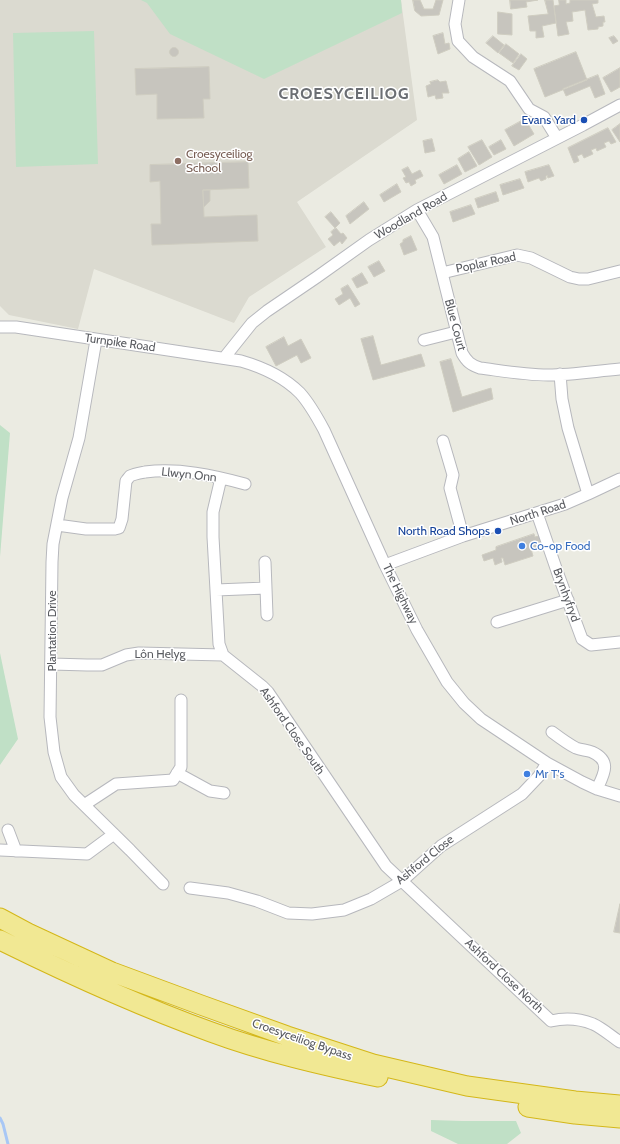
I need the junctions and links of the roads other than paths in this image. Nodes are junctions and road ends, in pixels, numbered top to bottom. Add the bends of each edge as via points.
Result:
1 (459, 0) edge
2 (620, 105) edge
3 (557, 138) junction
4 (417, 210) junction
5 (620, 271) edge
6 (442, 273) junction
7 (0, 318) edge
8 (0, 327) edge
9 (16, 327) junction
10 (456, 332) junction
11 (96, 340) junction
12 (424, 340) dead end
13 (224, 358) junction
14 (620, 369) edge
15 (560, 374) junction
16 (443, 441) dead end
17 (220, 478) junction
18 (620, 479) edge
19 (245, 484) dead end
20 (588, 494) junction
21 (537, 514) junction
22 (57, 525) junction
23 (463, 536) junction
24 (265, 562) dead end
25 (385, 564) junction
26 (266, 588) junction
27 (216, 590) junction
28 (568, 600) junction
29 (267, 615) dead end
30 (497, 622) dead end
31 (620, 642) edge
32 (223, 655) junction
33 (52, 664) junction
34 (181, 700) dead end
35 (552, 732) dead end
36 (546, 763) junction
37 (177, 773) junction
38 (597, 789) junction
39 (224, 793) dead end
40 (620, 796) edge
41 (84, 805) junction
42 (8, 830) dead end
43 (114, 834) junction
44 (0, 850) edge
45 (16, 851) junction
46 (402, 881) junction
47 (163, 884) dead end
48 (190, 888) dead end
49 (0, 918) edge
50 (0, 940) edge
51 (620, 1042) edge
52 (620, 1106) edge
53 (620, 1118) edge

1 - 3 street via 455,24 458,42 473,57 510,81 529,109 544,117
2 - 3 street, Woodland Road
3 - 4 street, Woodland Road
4 - 6 street, Blue Court via 433,237
4 - 13 street, Woodland Road via 266,310
5 - 6 street, Poplar Road via 579,279 531,258 517,256
6 - 10 street, Blue Court
7 - 9 street, Turnpike Road
8 - 9 street, Turnpike Road
9 - 11 street, Turnpike Road
10 - 12 street
10 - 15 street, Blue Court via 462,353 472,366 537,374
11 - 13 street, Turnpike Road
11 - 22 street, Plantation Drive via 79,438
13 - 25 street, The Highway via 257,366 288,383 300,394 324,430
14 - 15 street, Blue Court
15 - 20 street via 568,428
16 - 23 street via 453,475 450,488
17 - 19 street, Llwyn Onn
17 - 22 street, Llwyn Onn via 195,473 158,471 135,474 126,481 119,528 86,529
17 - 27 street via 213,512
18 - 20 street, North Road
20 - 21 street, North Road
21 - 23 street, North Road
21 - 28 street, Brynhyfryd
22 - 33 street, Plantation Drive via 52,562
23 - 25 street, North Road
24 - 26 street
25 - 36 street, The Highway via 431,656 447,682 481,719
26 - 27 street
26 - 29 street
27 - 32 street via 219,644
28 - 30 street
28 - 31 street, Brynhyfryd via 582,639 592,645
32 - 33 street, Lôn Helyg via 139,653 126,655 102,665
32 - 46 street, Ashford Close South via 268,692 376,854
33 - 41 street, Plantation Drive via 50,717 54,752 61,777
34 - 37 street via 181,767
35 - 38 street via 576,748 590,752 603,761 606,767
36 - 38 street, The Highway
36 - 46 street, Ashford Close via 539,776 522,794 441,846
37 - 39 street via 210,791
37 - 41 street via 173,780 116,784
38 - 40 street, The Highway
41 - 43 street, Plantation Drive
42 - 45 street
43 - 45 street via 87,854
43 - 47 street, Plantation Drive
44 - 45 street
46 - 48 street, Ashford Close via 371,899 344,910 312,914 288,913 228,893
46 - 51 street, Ashford Close North via 551,1021 566,1019 593,1024
49 - 52 highway, Croesyceiliog Bypass via 112,972 373,1064 467,1086
50 - 53 highway, Croesyceiliog Bypass via 134,1002 212,1033 294,1058 461,1096 575,1114

